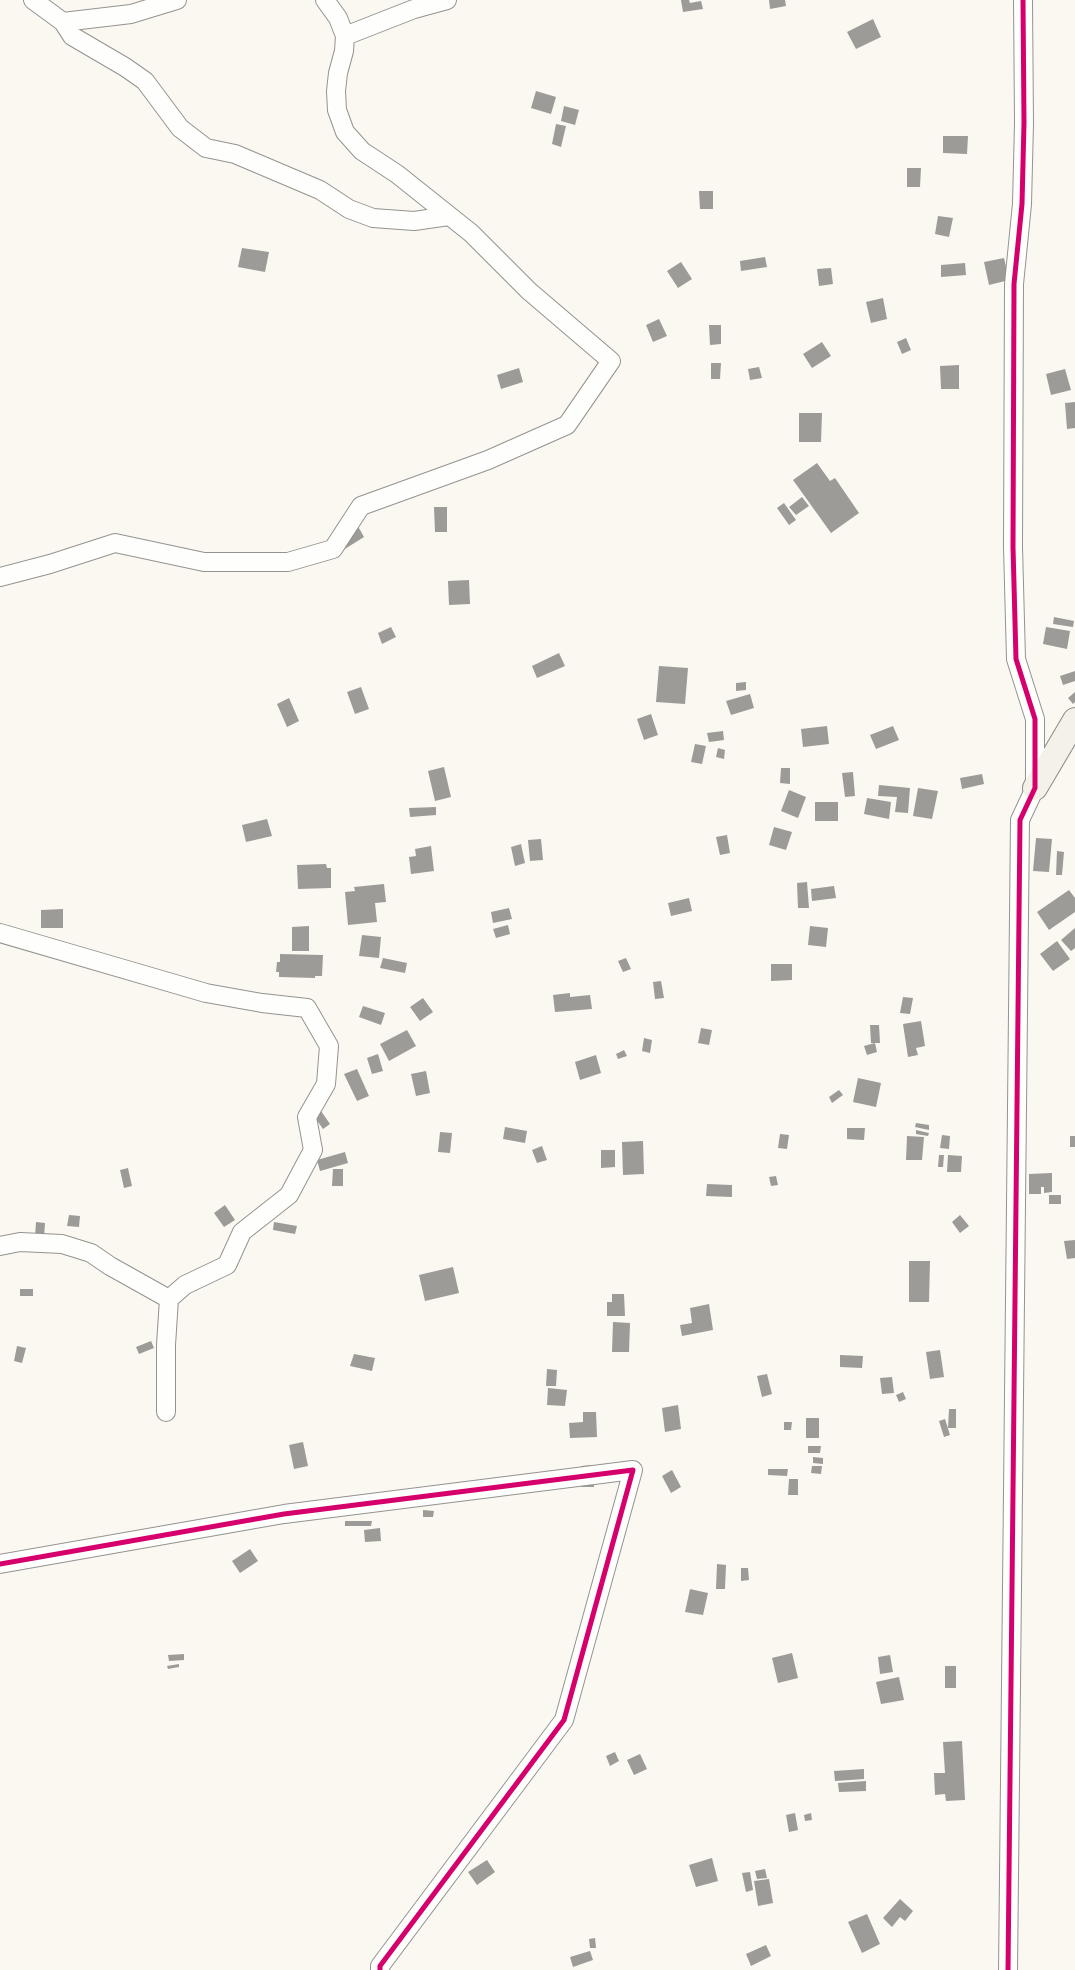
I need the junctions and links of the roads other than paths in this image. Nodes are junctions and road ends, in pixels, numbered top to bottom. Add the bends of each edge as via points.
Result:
1 (33, 0) edge
2 (177, 0) edge
3 (325, 0) edge
4 (447, 0) edge
5 (1023, 0) edge
6 (63, 22) junction
7 (345, 36) junction
8 (449, 216) junction
9 (0, 577) edge
10 (1075, 720) edge
11 (1035, 788) junction
12 (0, 933) edge
13 (0, 1246) edge
14 (169, 1299) junction
15 (166, 1412) dead end
16 (0, 1564) edge
17 (380, 1970) edge
18 (1008, 1970) edge

1 - 6 street
2 - 6 street via 131,14
3 - 7 street via 338,18
4 - 7 street
5 - 11 street via 1022,204 1014,284 1013,547 1016,659 1035,719
6 - 8 street via 72,36 145,81 180,128 206,148 235,154 320,190 348,209 373,218 414,221
7 - 8 street via 336,92 337,110 345,132 362,151 397,174
8 - 9 street via 612,362 567,425 488,460 361,506 334,549 288,562 204,562 115,543
10 - 11 street
11 - 18 street via 1020,820
12 - 14 street via 206,993 307,1008 329,1046 326,1084 307,1117 313,1150 289,1195 242,1232 227,1265 185,1286
13 - 14 street via 20,1242 62,1244 91,1253
14 - 15 street
16 - 17 street via 284,1514 633,1470 564,1720

